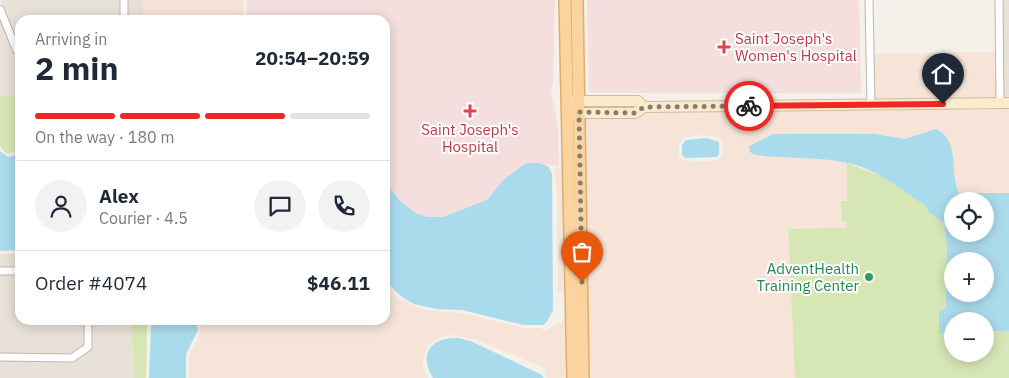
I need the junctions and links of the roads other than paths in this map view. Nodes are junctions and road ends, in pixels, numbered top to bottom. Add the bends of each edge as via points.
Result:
1 (124, 0) edge
2 (565, 0) edge
3 (577, 0) edge
4 (869, 0) edge
5 (999, 0) edge
6 (0, 9) edge
7 (124, 15) edge
8 (15, 44) edge
9 (1005, 104) edge
10 (871, 105) junction
11 (573, 107) junction
12 (0, 271) edge
13 (15, 271) edge
14 (88, 325) edge
15 (0, 357) edge
16 (573, 378) edge
17 (583, 378) edge

1 - 7 street
2 - 11 main road
3 - 11 main road
4 - 10 street
5 - 9 street
6 - 8 street
9 - 10 street
10 - 11 street via 644,107 635,113
11 - 16 main road
11 - 17 main road
12 - 13 street
14 - 15 street via 88,347 72,358

